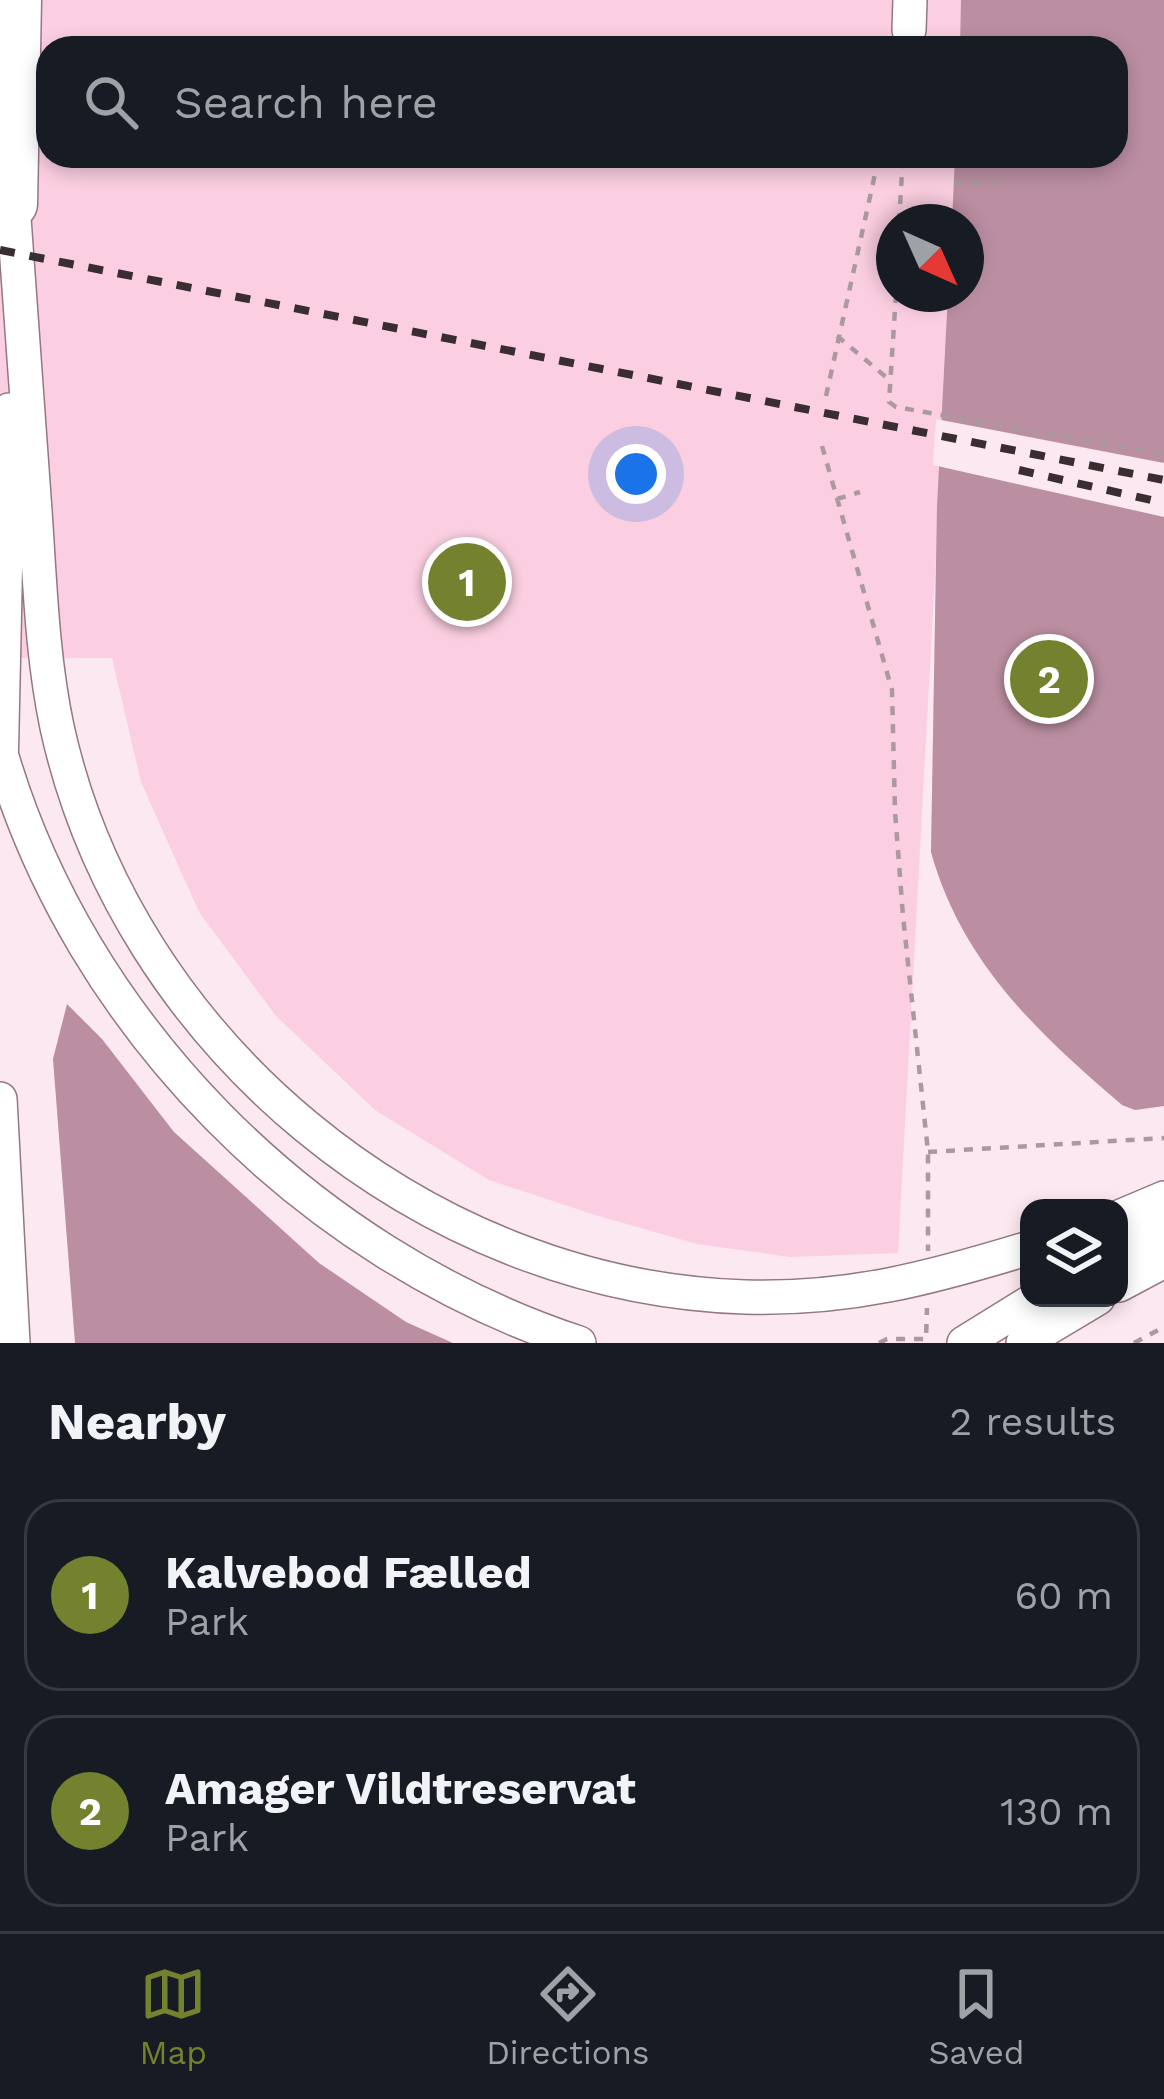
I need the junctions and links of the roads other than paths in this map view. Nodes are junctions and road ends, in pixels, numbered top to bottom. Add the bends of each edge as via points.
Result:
1 (17, 0) edge
2 (13, 204) junction
3 (1, 752) edge
4 (0, 810) edge
5 (0, 1099) edge
6 (1164, 1198) edge
7 (1128, 1213) edge
8 (1164, 1226) edge
9 (1128, 1246) edge
10 (1020, 1251) edge
11 (1164, 1261) edge
12 (1128, 1281) edge
13 (1022, 1307) edge
14 (1083, 1307) edge
15 (13, 1343) edge
16 (579, 1343) edge
17 (964, 1343) edge
18 (1023, 1343) edge

1 - 2 highway
2 - 3 street
2 - 10 street via 44,644 58,728 88,827 135,926 196,1018 268,1096 351,1163 448,1221 537,1258 637,1283 744,1297 828,1295 922,1281
3 - 4 street
3 - 16 street via 50,881 112,989 186,1084 274,1171 351,1229 446,1287
5 - 15 street
6 - 7 street
8 - 9 street
11 - 12 street
13 - 17 street
14 - 18 street

